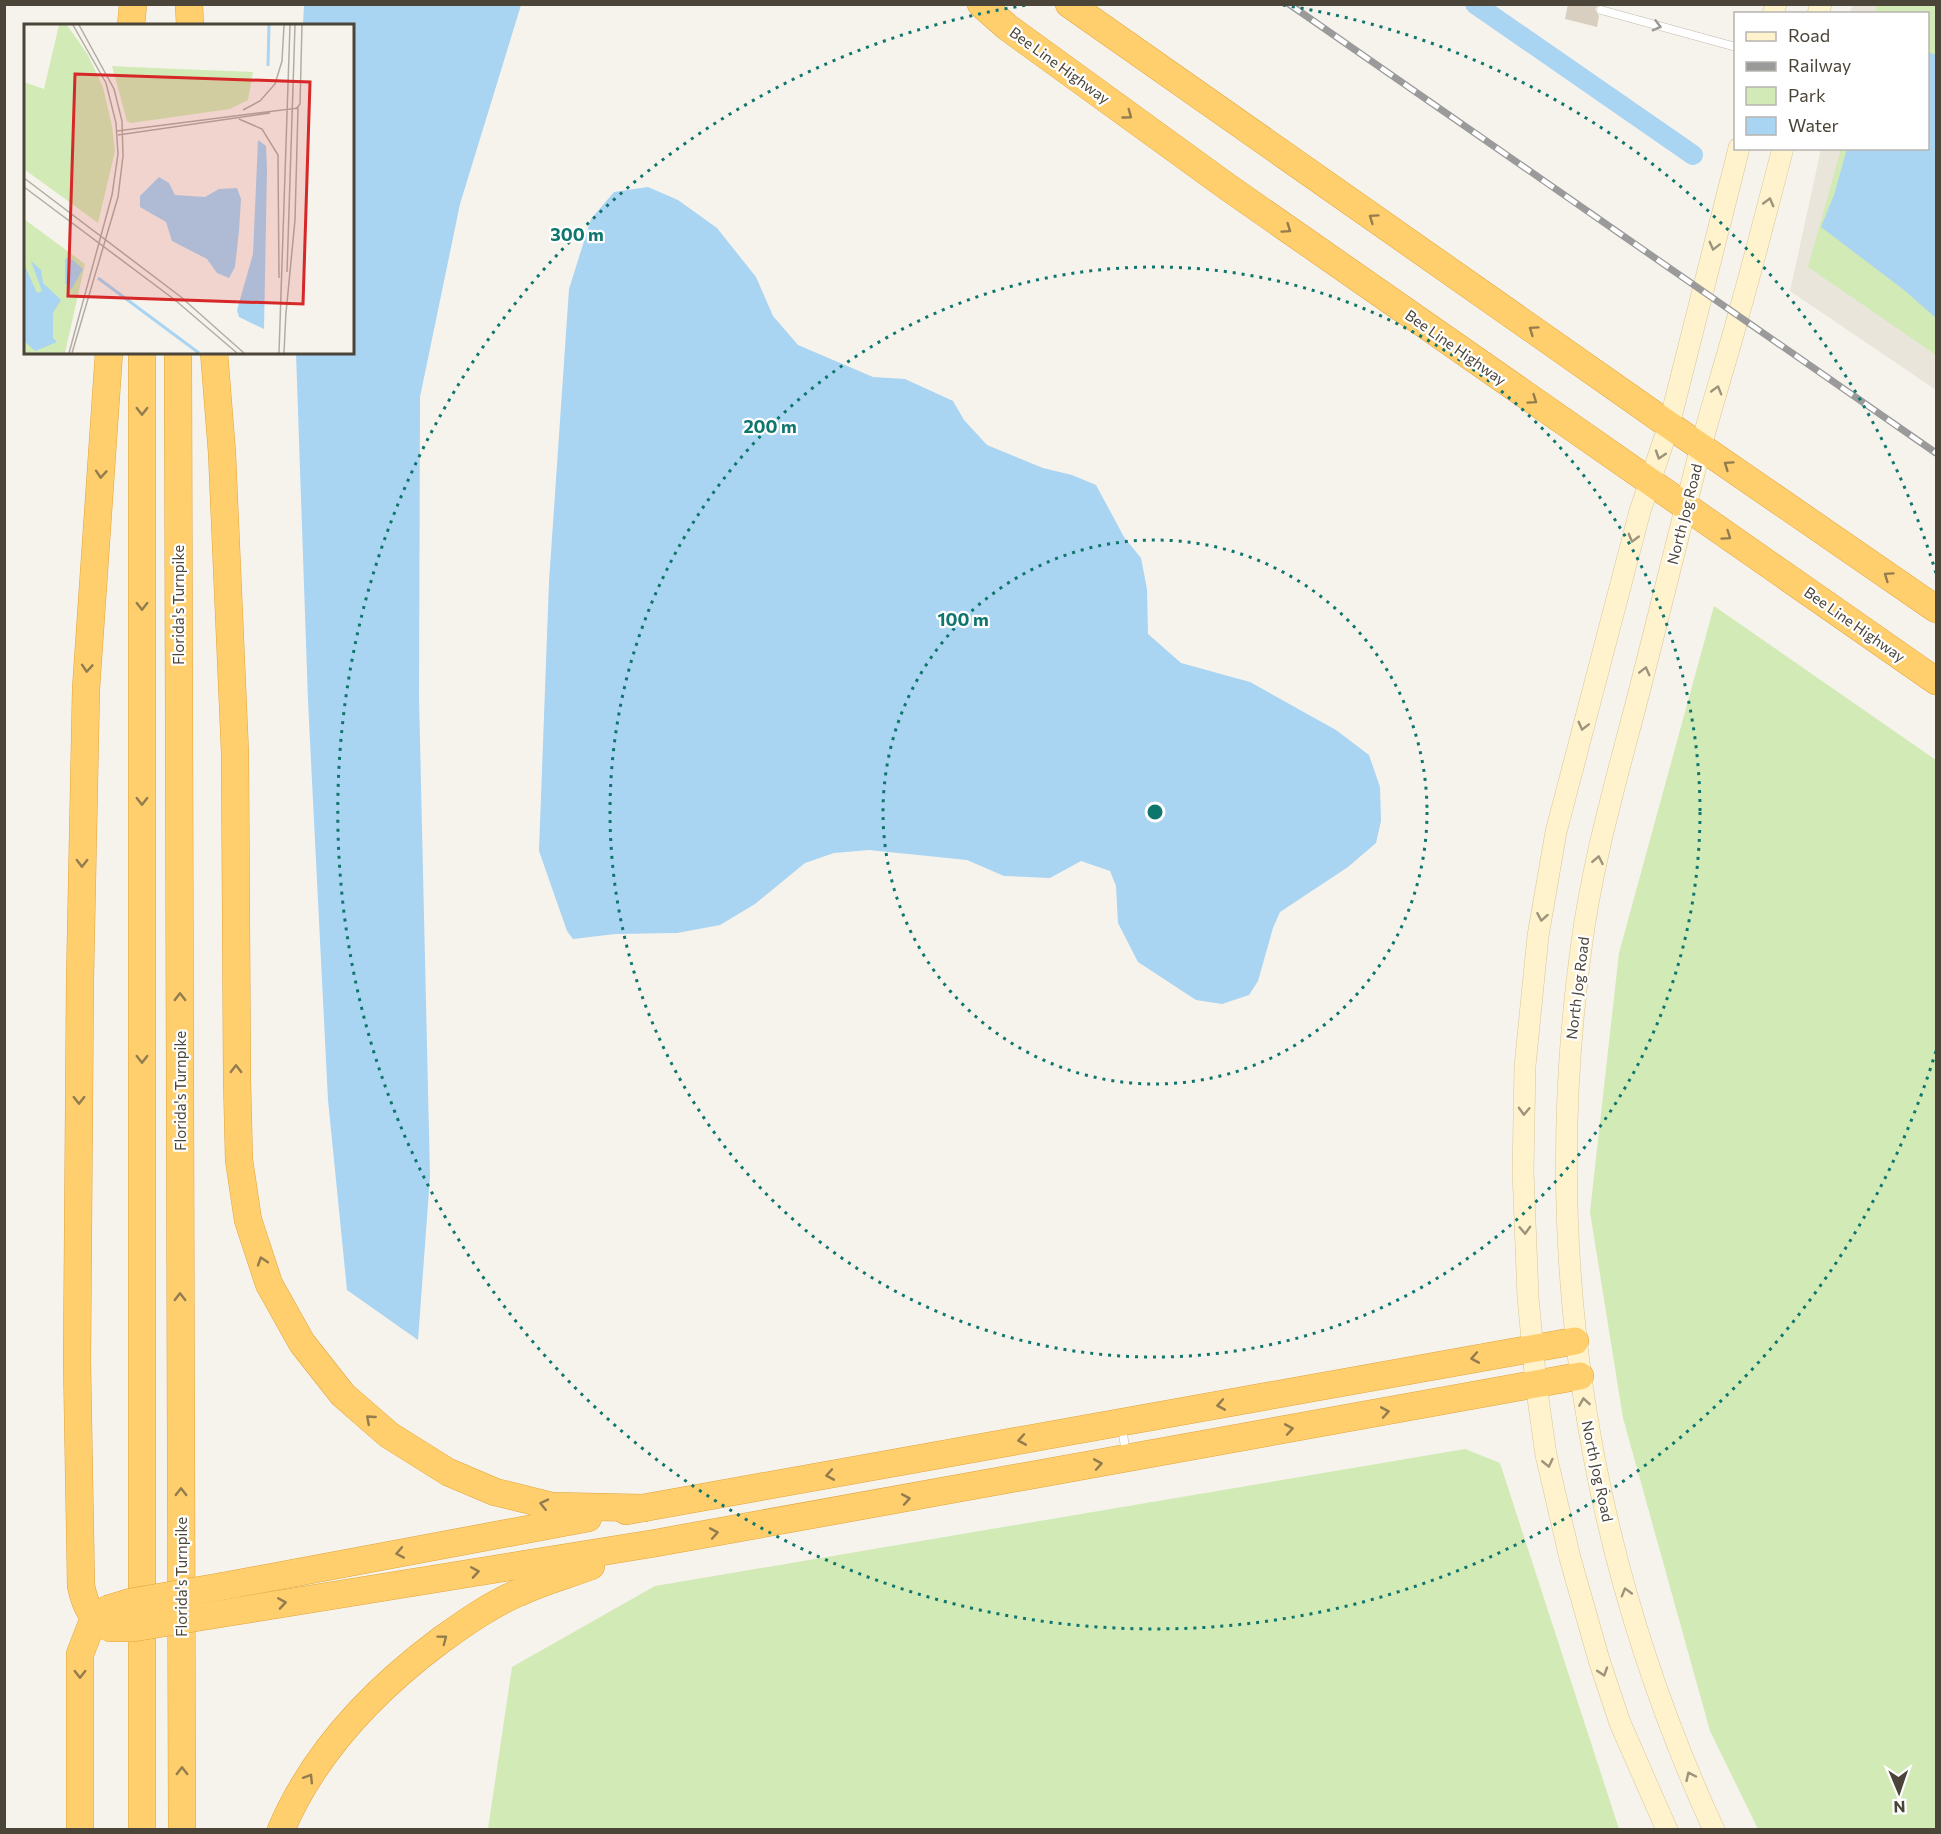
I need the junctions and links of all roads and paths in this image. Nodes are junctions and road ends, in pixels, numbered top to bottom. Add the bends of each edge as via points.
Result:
1 (133, 4) edge
2 (141, 4) edge
3 (178, 4) edge
4 (189, 4) edge
5 (981, 4) edge
6 (1070, 4) edge
7 (1601, 10) dead end
8 (131, 24) edge
9 (141, 24) edge
10 (177, 24) edge
11 (190, 24) edge
12 (1734, 46) edge
13 (1738, 150) edge
14 (1782, 150) edge
15 (109, 354) edge
16 (142, 354) edge
17 (177, 354) edge
18 (214, 354) edge
19 (1669, 425) junction
20 (1701, 446) junction
21 (1651, 482) junction
22 (1686, 508) junction
23 (1936, 609) edge
24 (1936, 681) edge
25 (1575, 1341) junction
26 (1532, 1348) junction
27 (1580, 1376) junction
28 (1536, 1384) junction
29 (1121, 1423) junction
30 (1127, 1459) junction
31 (644, 1508) junction
32 (656, 1543) junction
33 (104, 1619) junction
34 (80, 1830) edge
35 (142, 1830) edge
36 (182, 1830) edge
37 (281, 1830) edge
38 (1667, 1830) edge
39 (1714, 1830) edge

1 - 8 highway
2 - 9 highway
3 - 10 highway
4 - 11 highway
5 -> 21 highway, Bee Line Highway via 1006,27 1228,188
19 -> 6 highway
7 -> 12 lane
13 -> 19 main road
20 -> 14 main road, North Jog Road
15 -> 33 highway via 86,689 77,1361 81,1586 84,1600
16 -> 35 highway
36 -> 17 highway, Florida's Turnpike
31 -> 18 highway via 552,1506 495,1492 448,1472 388,1435 343,1395 302,1343 269,1284 249,1220 239,1160 235,753
19 - 20 highway
19 -> 21 main road
20 - 22 main road, North Jog Road
23 -> 20 highway
21 - 22 highway, Bee Line Highway
21 -> 26 main road via 1640,511 1556,832 1538,936 1525,1066 1523,1142
22 -> 24 highway, Bee Line Highway
25 -> 22 main road, North Jog Road via 1565,1143 1568,1067 1581,945 1601,844
25 - 26 highway
25 - 27 main road, North Jog Road
26 - 28 main road
26 -> 29 highway
27 - 28 highway
39 -> 27 main road, North Jog Road via 1685,1767 1643,1652 1614,1548
30 -> 28 highway
28 -> 38 main road via 1546,1455 1599,1660 1620,1723
29 - 30 lane
29 -> 31 highway
32 -> 30 highway
31 -> 33 highway, bridge via 131,1602
33 -> 32 highway, bridge via 134,1628
37 -> 32 highway via 327,1750 406,1666 465,1622 517,1593
33 -> 34 highway via 80,1654

